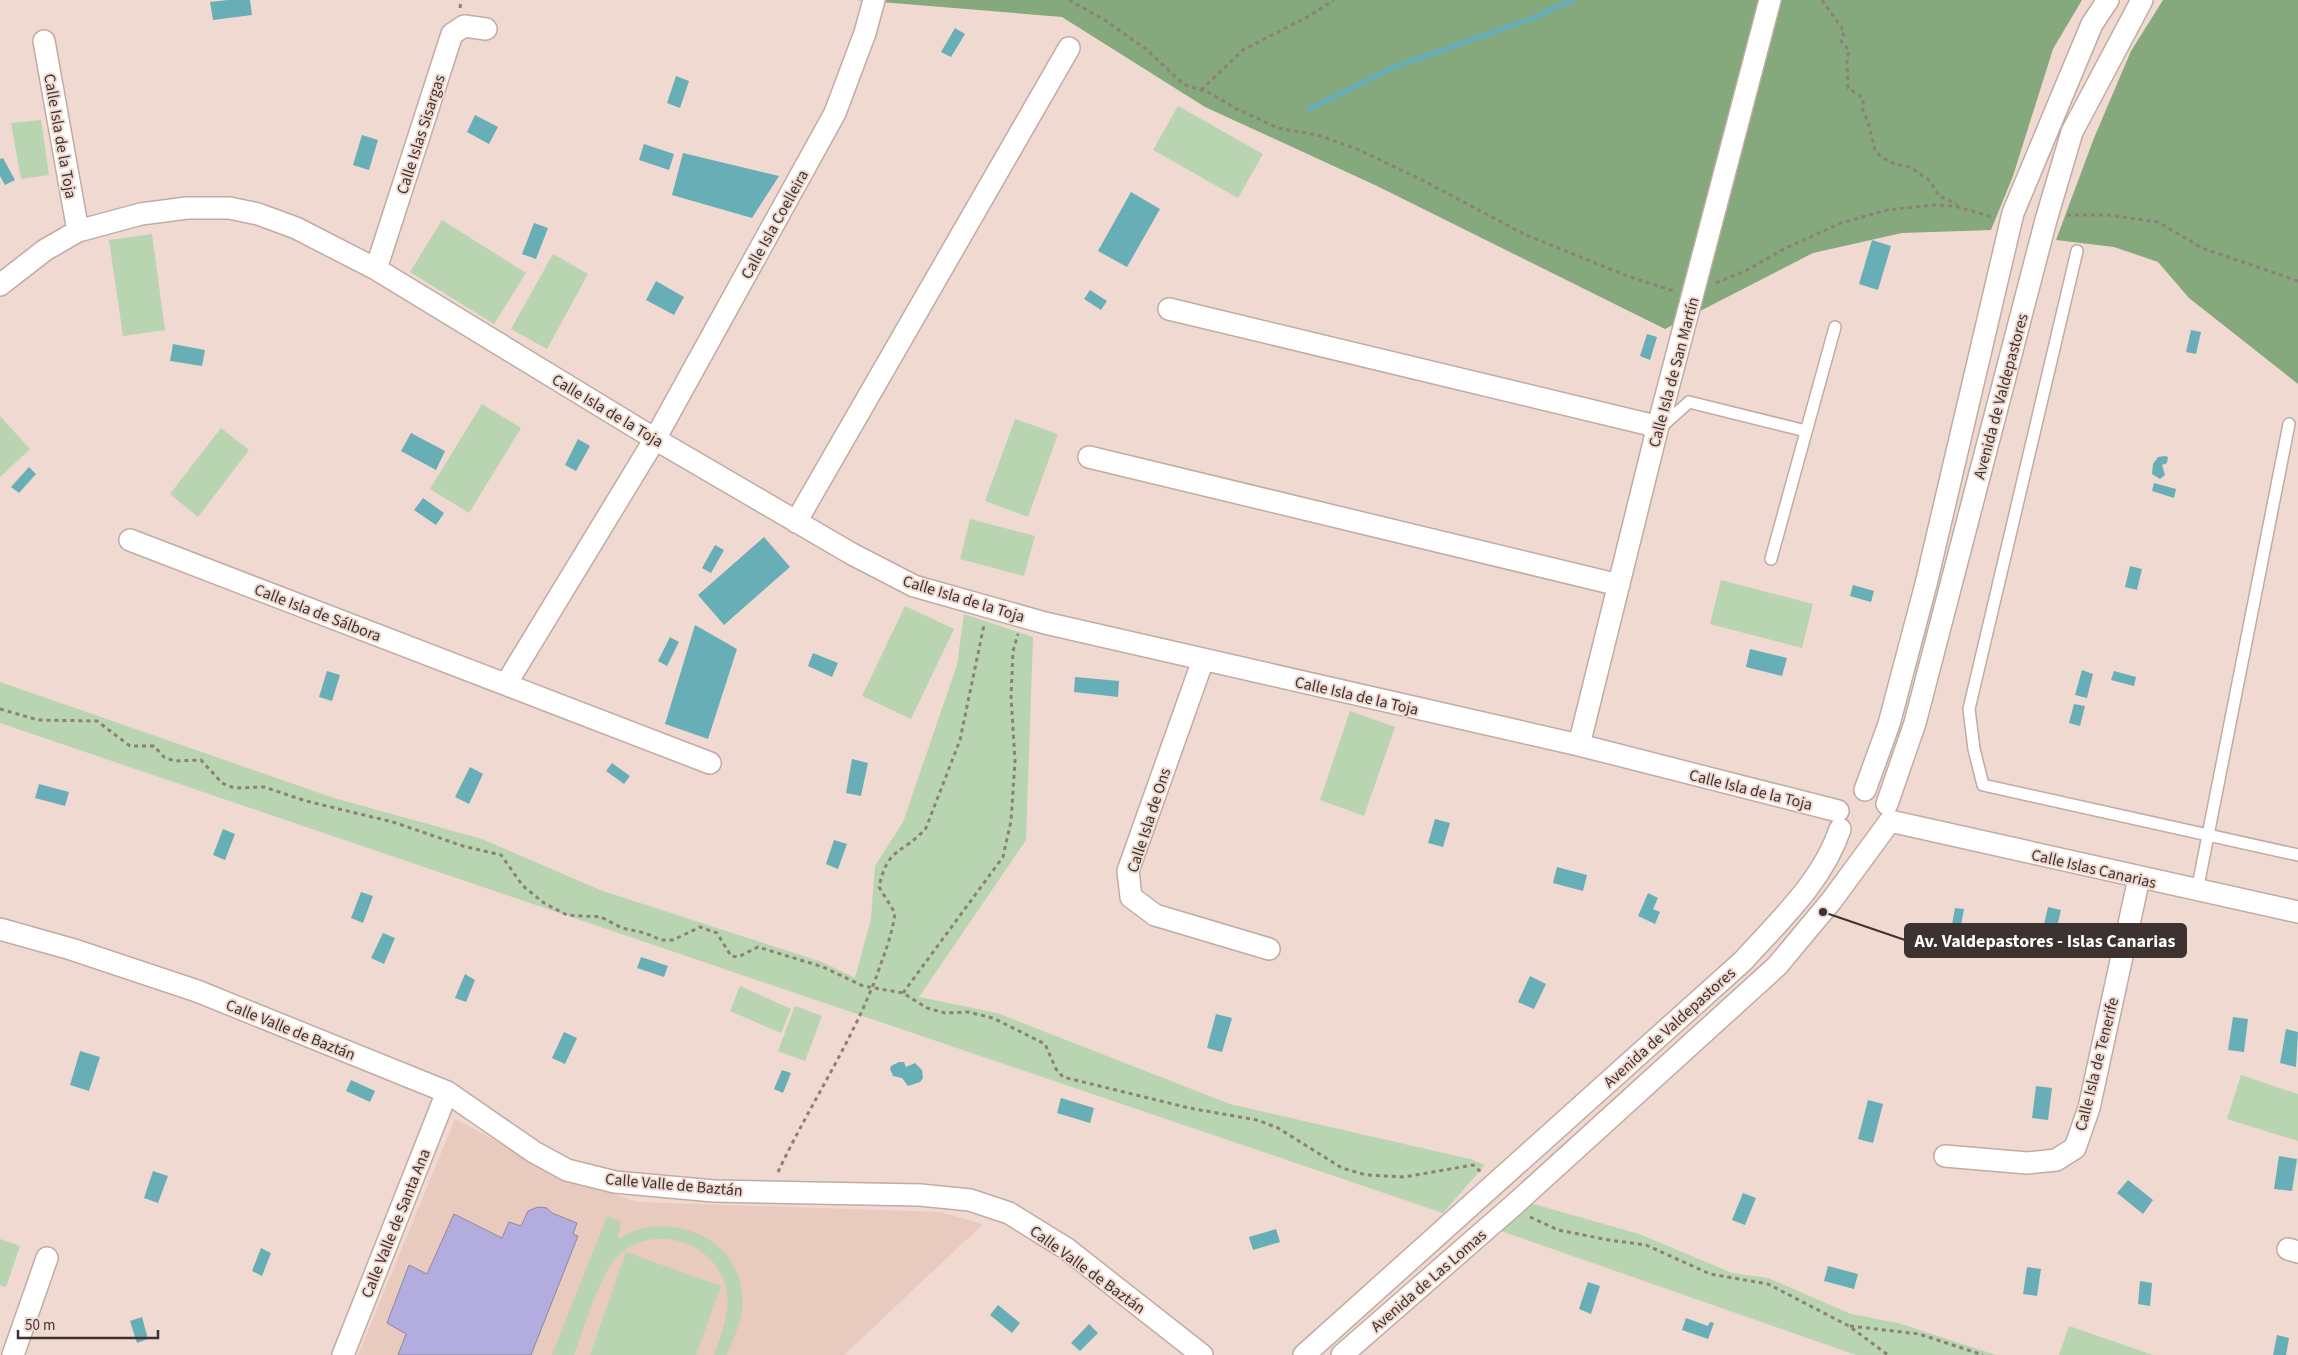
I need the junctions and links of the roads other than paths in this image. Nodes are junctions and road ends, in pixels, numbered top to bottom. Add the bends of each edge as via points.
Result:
1 (874, 0) edge
2 (1770, 0) edge
3 (2108, 0) edge
4 (2142, 0) edge
5 (486, 29) dead end
6 (44, 42) dead end
7 (1069, 48) dead end
8 (78, 231) junction
9 (2077, 251) dead end
10 (376, 270) junction
11 (0, 286) edge
12 (1169, 309) dead end
13 (1835, 327) dead end
14 (2289, 424) dead end
15 (1657, 430) junction
16 (1806, 431) junction
17 (655, 439) junction
18 (1089, 457) dead end
19 (796, 522) junction
20 (130, 540) dead end
21 (1771, 559) dead end
22 (1619, 584) junction
23 (1203, 660) junction
24 (506, 684) junction
25 (1579, 745) junction
26 (710, 763) dead end
27 (1865, 790) junction
28 (1889, 812) junction
29 (1839, 820) junction
30 (2207, 835) junction
31 (1873, 842) junction
32 (2298, 855) edge
33 (2139, 878) junction
34 (2197, 891) junction
35 (2298, 912) edge
36 (0, 929) edge
37 (1269, 949) dead end
38 (447, 1092) junction
39 (1944, 1156) dead end
40 (1472, 1204) joint
41 (1515, 1204) joint
42 (47, 1258) dead end
43 (13, 1355) edge
44 (343, 1355) edge
45 (1202, 1355) edge
46 (1304, 1355) edge
47 (1342, 1355) edge

1 - 17 street, Calle Isla Coelleira via 866,33 835,112
2 - 15 street, Calle Isla de San Martín
3 - 27 street, Avenida de Valdepastores via 2092,24 2011,222 1926,584 1889,724
4 - 28 street, Avenida de Valdepastores via 2072,132
5 - 10 street, Calle Islas Sisargas via 464,26 452,34
6 - 8 street, Calle Isla de la Toja
7 - 19 street
8 - 10 street, Calle Isla de la Toja via 141,214 187,208 229,208 258,214 296,228
8 - 11 street, Calle Isla de la Toja via 45,250
9 - 30 lane via 1969,709 1974,749 1983,785
10 - 17 street, Calle Isla de la Toja
12 - 15 street via 1647,424
13 - 16 lane
14 - 30 lane
15 - 16 lane via 1689,402
15 - 22 street, Calle Isla de San Martín
16 - 21 lane
17 - 19 street, Calle Isla de la Toja
17 - 24 street
18 - 22 street
19 - 23 street, Calle Isla de la Toja via 914,586 1024,617
20 - 24 street, Calle Isla de Sálbora
22 - 25 street, Calle Isla de San Martín
23 - 25 street, Calle Isla de la Toja
23 - 37 street, Calle Isla de Ons via 1128,871 1130,897 1155,915
24 - 26 street, Calle Isla de Sálbora
25 - 29 street, Calle Isla de la Toja
27 - 28 street, Calle Islas Canarias
27 - 29 street
28 - 31 street, Avenida de Valdepastores
28 - 33 street, Calle Islas Canarias
29 - 31 street, Calle Isla de la Toja via 1854,842
29 - 40 street, Avenida de Valdepastores via 1834,847 1798,900 1744,960
30 - 32 lane
30 - 34 lane
31 - 41 street, Avenida de Valdepastores via 1832,900 1777,966
33 - 34 street, Calle Islas Canarias
33 - 39 street, Calle Isla de Tenerife via 2089,1108 2075,1148 2056,1160 2027,1164
34 - 35 street, Calle Islas Canarias
36 - 38 street, Calle Valle de Baztán via 197,991
38 - 44 street, Calle Valle de Santa Ana
38 - 45 street, Calle Valle de Baztán via 534,1152 567,1170 616,1182 714,1191 920,1195 970,1200 1008,1213 1067,1249
40 - 46 street, Avenida de Las Lomas
41 - 47 street, Avenida de Las Lomas
42 - 43 street

